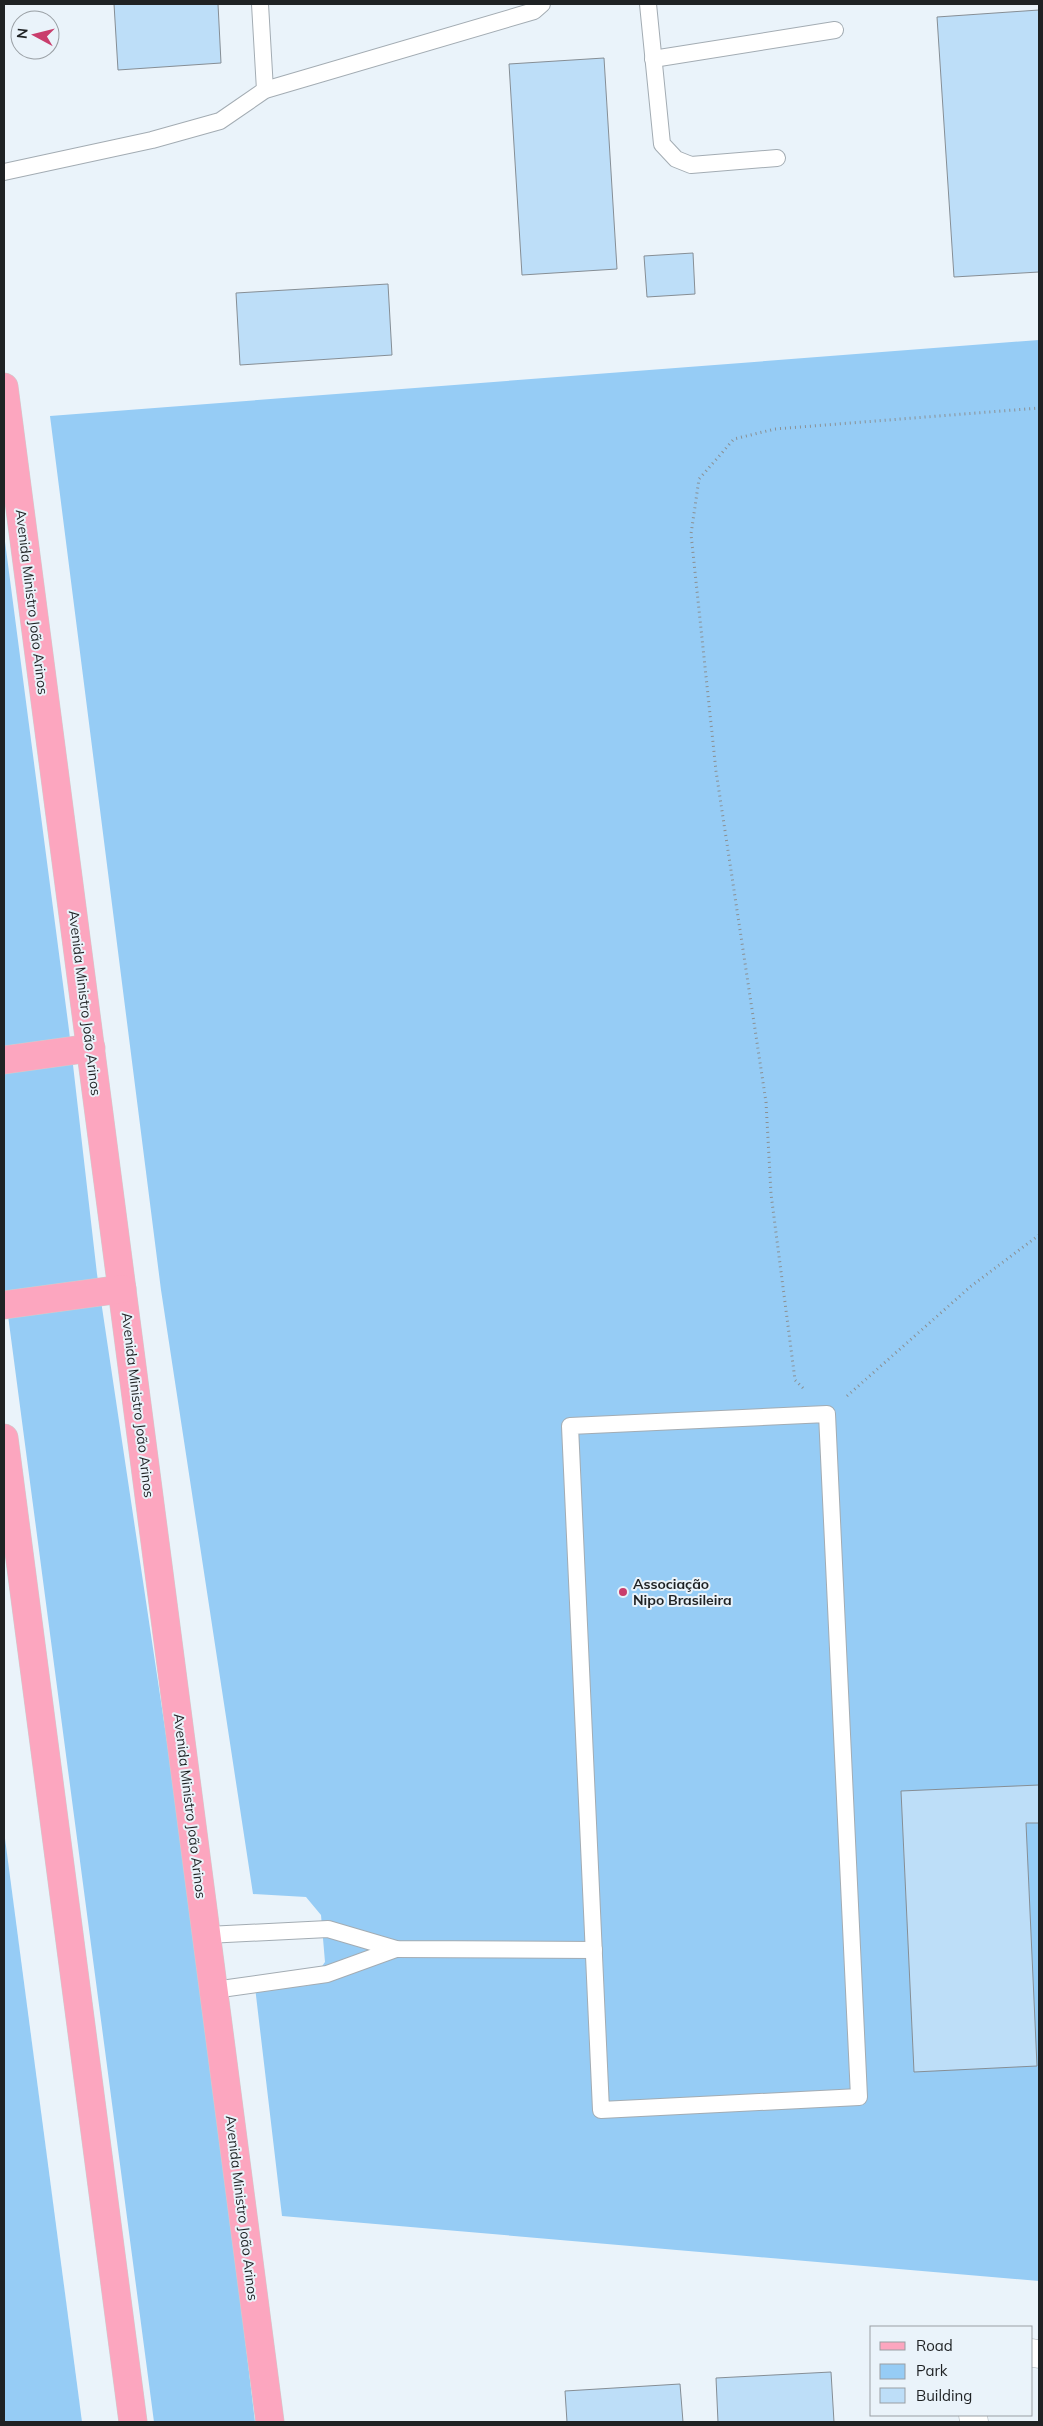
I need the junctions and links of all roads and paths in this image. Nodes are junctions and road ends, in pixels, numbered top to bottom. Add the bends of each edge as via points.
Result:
1 (260, 4) edge
2 (542, 4) edge
3 (648, 4) edge
4 (835, 30) dead end
5 (653, 59) junction
6 (265, 90) junction
7 (777, 158) dead end
8 (4, 172) edge
9 (4, 387) edge
10 (1039, 408) edge
11 (91, 1048) junction
12 (4, 1060) edge
13 (1039, 1234) edge
14 (122, 1289) junction
15 (4, 1305) edge
16 (827, 1414) junction
17 (4, 1438) edge
18 (207, 1935) junction
19 (396, 1948) junction
20 (594, 1950) junction
21 (214, 1990) junction
22 (133, 2422) edge
23 (270, 2422) edge

1 - 6 lane
2 - 6 lane via 534,11
3 - 5 lane
4 - 5 lane
5 - 7 lane via 662,144 676,159 691,165
6 - 8 lane via 220,121 152,140
9 - 11 main road, Avenida Ministro João Arinos
10 - 16 path via 775,429 734,439 699,479 691,534 715,761 766,1102 771,1194 795,1380
11 - 12 main road
11 - 14 main road, Avenida Ministro João Arinos
13 - 16 path via 970,1287
14 - 15 main road
14 - 18 main road, Avenida Ministro João Arinos
16 - 20 lane via 570,1426
16 - 20 lane via 859,2097 601,2110
17 - 22 main road
18 - 19 lane via 328,1930
18 - 21 main road, Avenida Ministro João Arinos
19 - 20 lane
19 - 21 lane via 327,1974
21 - 23 main road, Avenida Ministro João Arinos

